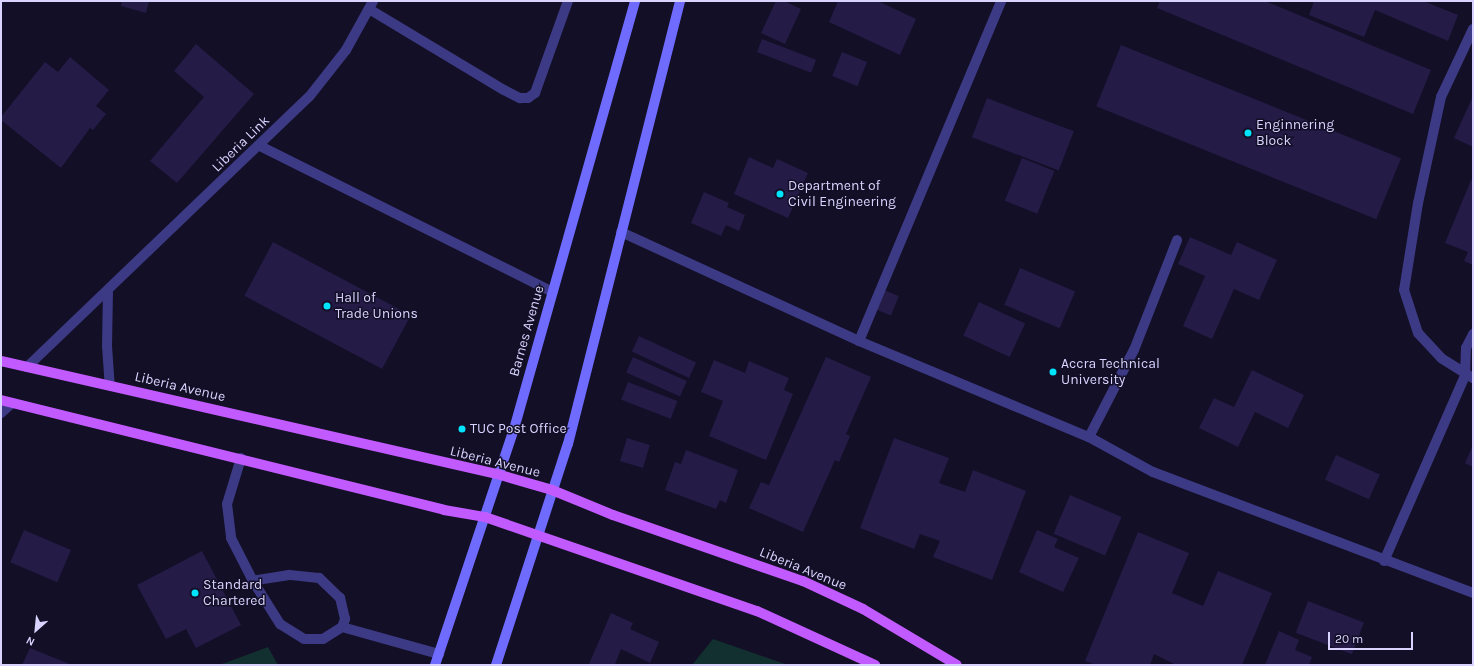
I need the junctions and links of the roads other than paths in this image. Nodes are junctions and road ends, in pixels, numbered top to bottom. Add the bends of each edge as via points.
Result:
1 (568, 1) edge
2 (635, 1) edge
3 (680, 1) edge
4 (1001, 1) edge
5 (371, 5) edge
6 (1473, 29) edge
7 (260, 146) junction
8 (621, 232) junction
9 (1177, 240) dead end
10 (108, 290) junction
11 (553, 292) junction
12 (1473, 334) edge
13 (859, 341) junction
14 (1, 361) edge
15 (27, 367) junction
16 (1469, 377) edge
17 (110, 385) junction
18 (1, 400) edge
19 (12, 403) junction
20 (1, 413) edge
21 (1089, 437) junction
22 (241, 458) junction
23 (497, 474) junction
24 (552, 490) junction
25 (485, 517) junction
26 (539, 535) junction
27 (1384, 561) junction
28 (253, 582) junction
29 (1473, 593) edge
30 (342, 628) junction
31 (439, 654) junction
32 (435, 665) edge
33 (496, 665) edge
34 (875, 665) edge
35 (957, 665) edge

1 - 5 street via 535,93 528,98 520,98 504,90
2 - 11 main road, Barnes Avenue
3 - 8 main road
4 - 13 street
5 - 7 street, Liberia Link via 346,50 309,96
6 - 16 street via 1441,97 1418,203 1404,290 1418,333 1441,358
7 - 10 street, Liberia Link
7 - 11 street
8 - 13 street
8 - 24 main road via 568,444
9 - 21 street via 1134,350
10 - 15 street, Liberia Link
10 - 17 street via 107,346
11 - 23 main road, Barnes Avenue via 514,429
12 - 16 street via 1466,348
13 - 21 street
14 - 15 main road, Liberia Avenue
15 - 17 main road, Liberia Avenue
16 - 27 street
17 - 23 main road, Liberia Avenue
18 - 19 main road
19 - 20 street
19 - 22 main road
21 - 27 street via 1153,472
22 - 25 main road via 444,510
22 - 28 street via 227,504 231,538
23 - 24 main road, Liberia Avenue
23 - 25 main road, Barnes Avenue
24 - 26 main road
24 - 35 main road, Liberia Avenue via 613,515 803,581 863,609
25 - 26 main road
25 - 31 main road, Barnes Avenue
26 - 33 main road
26 - 34 main road via 756,611
27 - 29 street
28 - 30 street via 280,624 304,639 323,639
28 - 30 street via 289,575 319,578 340,598 345,619
30 - 31 street
31 - 32 main road, Barnes Avenue

